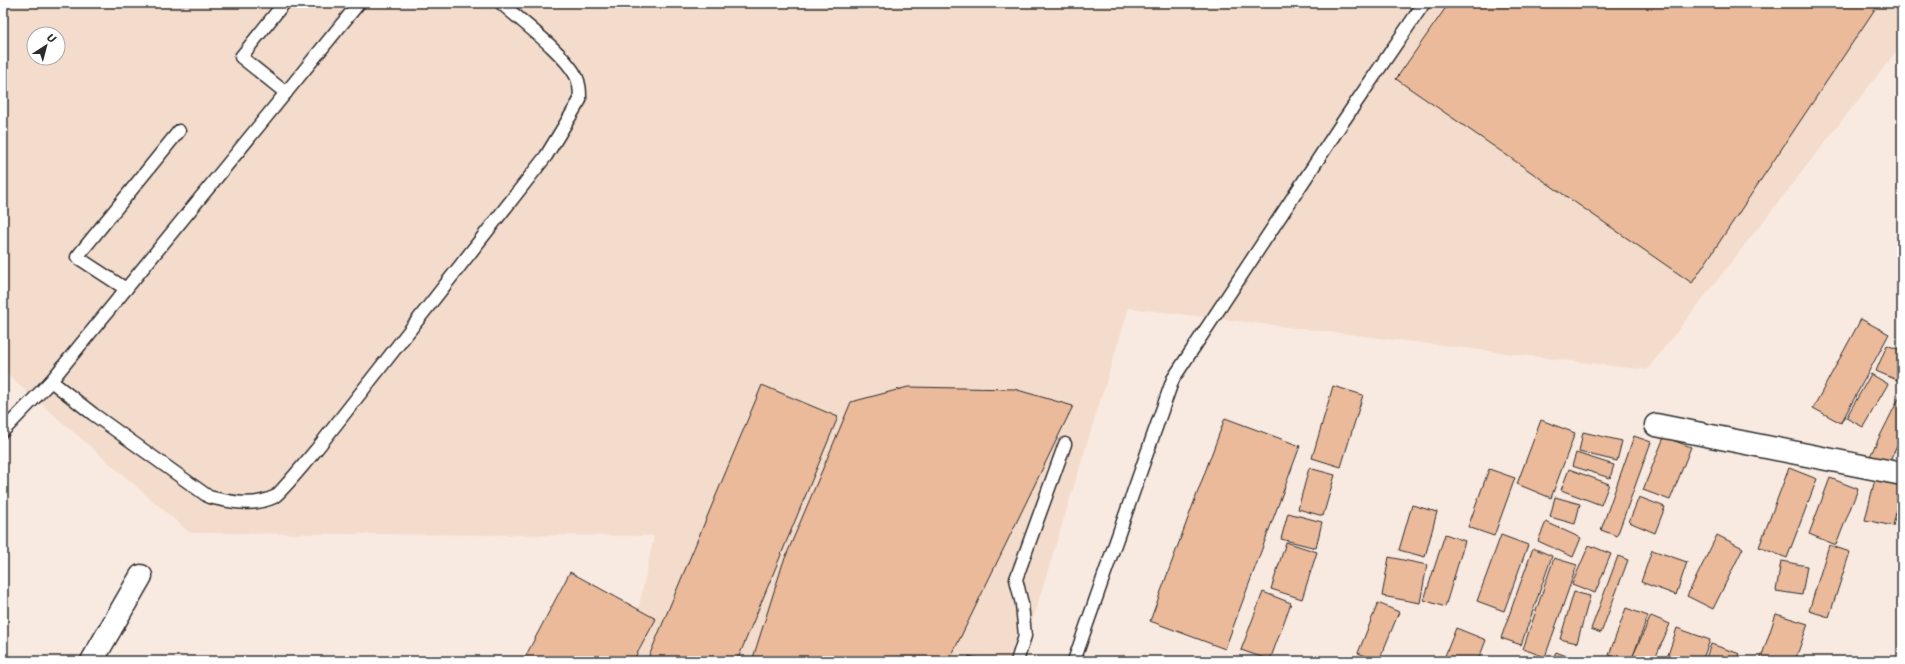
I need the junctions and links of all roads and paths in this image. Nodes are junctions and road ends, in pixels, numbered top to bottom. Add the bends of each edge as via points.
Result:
1 (284, 3) edge
2 (360, 3) edge
3 (501, 3) edge
4 (1424, 3) edge
5 (286, 93) junction
6 (179, 131) dead end
7 (126, 288) junction
8 (51, 381) junction
9 (1656, 425) dead end
10 (4, 430) edge
11 (1065, 444) dead end
12 (1902, 474) edge
13 (141, 576) dead end
14 (92, 661) edge
15 (1017, 661) edge
16 (1074, 661) edge

1 - 5 lane via 241,57
2 - 5 lane
3 - 8 lane via 563,59 576,76 580,100 541,162 316,450 275,496 254,503 209,497
4 - 16 lane via 1173,379
5 - 7 lane
6 - 7 lane via 77,256
7 - 8 lane
8 - 10 lane
9 - 12 street
11 - 15 lane via 1016,579 1022,604 1025,636
13 - 14 street

